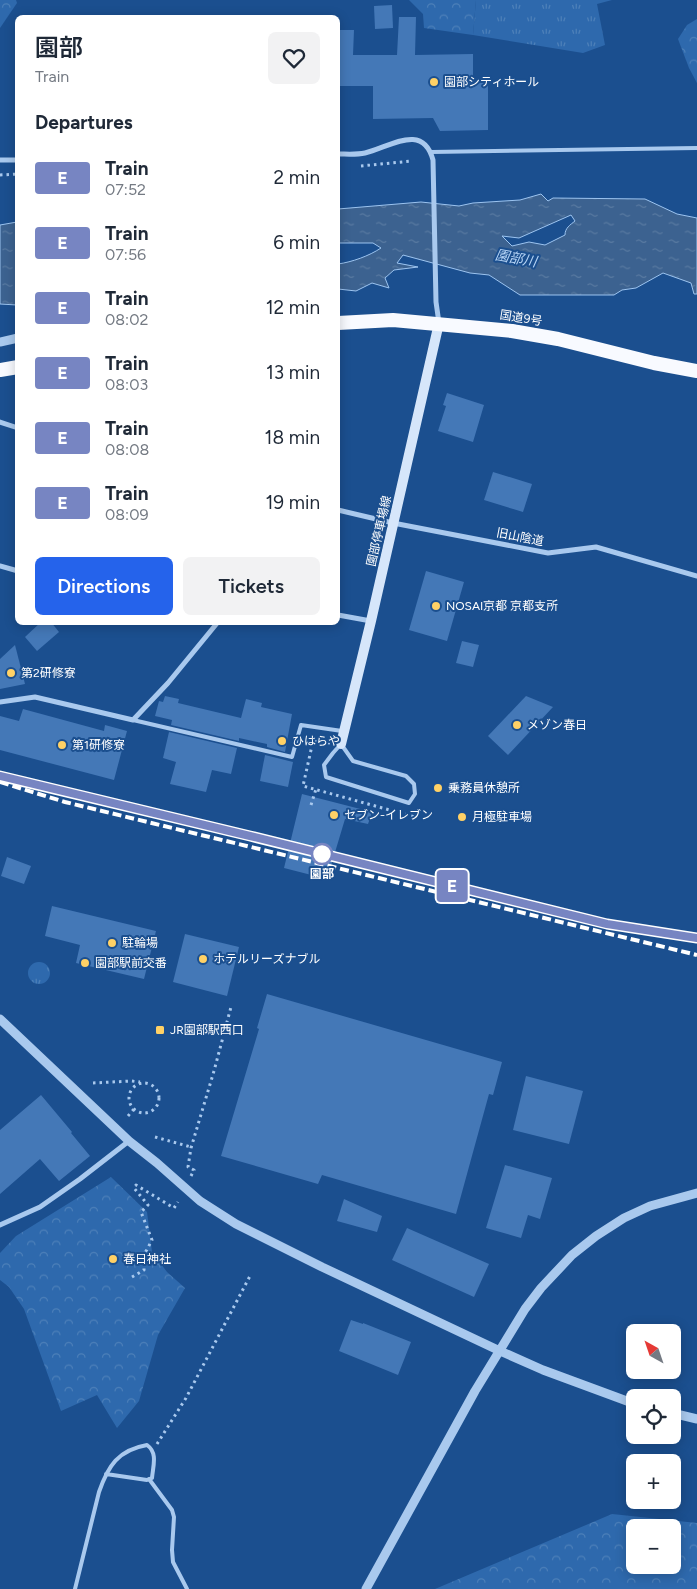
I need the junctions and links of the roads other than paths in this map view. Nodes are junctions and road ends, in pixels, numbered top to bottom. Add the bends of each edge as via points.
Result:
1 (697, 148) edge
2 (431, 152) junction
3 (340, 154) edge
4 (0, 160) edge
5 (15, 160) edge
6 (340, 322) edge
7 (439, 323) junction
8 (15, 339) edge
9 (0, 342) edge
10 (15, 368) edge
11 (0, 370) edge
12 (697, 371) edge
13 (0, 422) edge
14 (15, 427) edge
15 (340, 510) edge
16 (394, 523) junction
17 (0, 566) edge
18 (15, 569) edge
19 (697, 576) edge
20 (340, 615) edge
21 (371, 621) junction
22 (216, 625) edge
23 (0, 702) edge
24 (133, 720) junction
25 (343, 732) junction
26 (341, 744) junction
27 (0, 1019) edge
28 (129, 1140) junction
29 (697, 1193) edge
30 (0, 1225) edge
31 (500, 1351) junction
32 (626, 1401) edge
33 (681, 1415) edge
34 (697, 1419) edge
35 (106, 1474) junction
36 (149, 1479) junction
37 (75, 1589) edge
38 (187, 1589) edge
39 (366, 1589) edge

1 - 2 lane
2 - 3 street via 416,139 404,139 364,153
2 - 7 street
4 - 5 street
6 - 7 highway, 国道9号 via 394,320
7 - 12 highway, 国道9号 via 512,331
7 - 16 main road, 園部停車場線
8 - 9 street
10 - 11 highway
13 - 14 street
15 - 16 street, 旧山陰道
16 - 19 street, 旧山陰道 via 548,553 596,547
16 - 21 main road, 園部停車場線
17 - 18 street
20 - 21 street
21 - 25 main road, 園部停車場線
22 - 24 street
23 - 24 street via 35,697
24 - 25 lane via 292,757 301,725
25 - 26 main road, 園部停車場線
26 - 26 lane via 353,761 406,776 414,784 415,794 409,803 326,777 324,766
27 - 28 street
28 - 30 street via 40,1207
28 - 31 street via 200,1201 236,1224
29 - 31 street via 650,1206 624,1218 572,1255 525,1309
31 - 32 street
31 - 39 street
33 - 34 street
35 - 36 lane
35 - 36 lane via 118,1457 147,1445 154,1455 152,1478
35 - 37 lane
36 - 38 lane via 172,1510 173,1562

